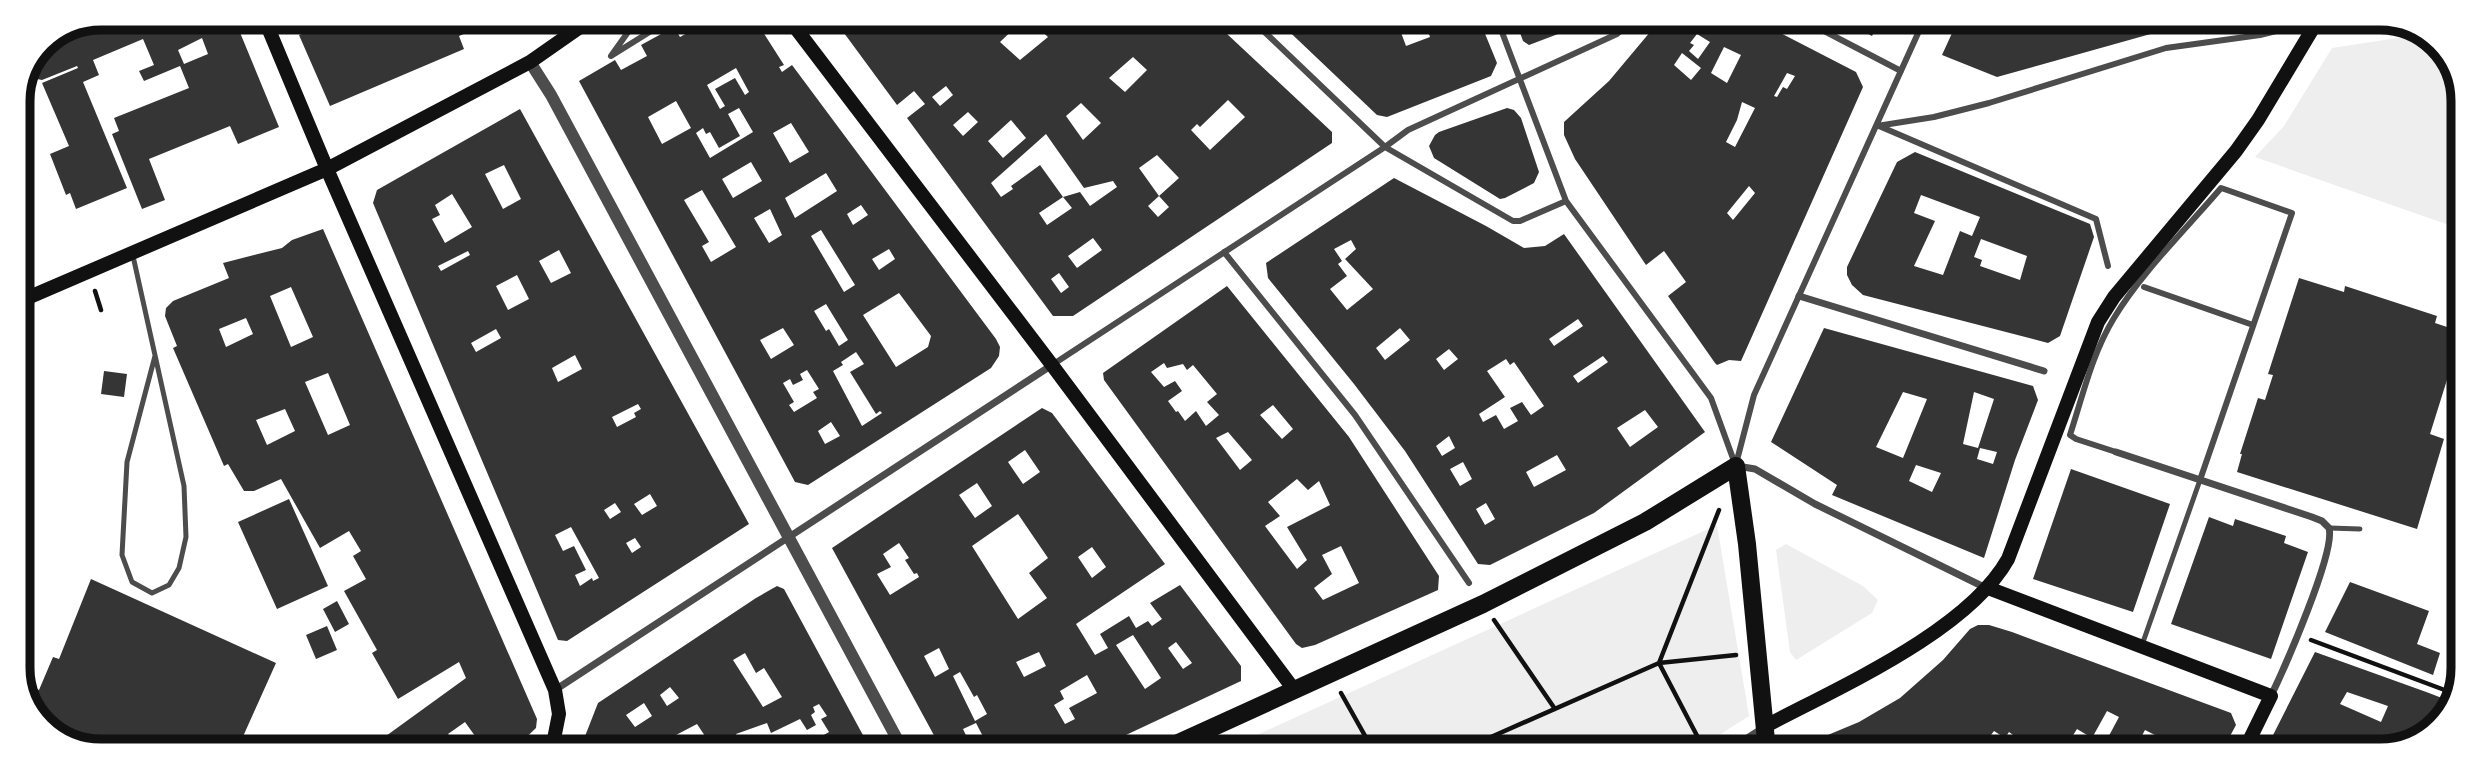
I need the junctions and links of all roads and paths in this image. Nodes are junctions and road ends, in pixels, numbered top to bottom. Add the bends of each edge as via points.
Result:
1 (269, 30) edge
2 (576, 30) edge
3 (630, 30) edge
4 (653, 30) edge
5 (797, 30) edge
6 (1263, 30) edge
7 (1501, 30) edge
8 (1621, 30) edge
9 (1822, 30) edge
10 (1919, 30) edge
11 (2280, 30) edge
12 (2312, 30) edge
13 (530, 62) junction
14 (1901, 71) junction
15 (1520, 79) junction
16 (1877, 126) junction
17 (1385, 147) junction
18 (327, 169) junction
19 (1566, 201) junction
20 (1224, 252) junction
21 (132, 253) junction
22 (2108, 266) dead end
23 (2144, 287) dead end
24 (1799, 296) junction
25 (30, 297) edge
26 (2253, 325) junction
27 (155, 356) junction
28 (1052, 365) junction
29 (2044, 371) dead end
30 (2116, 452) joint
31 (1736, 466) junction
32 (2200, 480) junction
33 (1722, 501) dead end
34 (2329, 528) junction
35 (2360, 529) dead end
36 (789, 538) junction
37 (1469, 583) dead end
38 (1988, 588) junction
39 (1492, 617) dead end
40 (2309, 639) dead end
41 (2142, 646) junction
42 (1744, 655) dead end
43 (1659, 663) junction
44 (555, 690) junction
45 (1339, 690) dead end
46 (1295, 691) junction
47 (2447, 691) edge
48 (2272, 696) junction
49 (1555, 709) junction
50 (1764, 727) junction
51 (1491, 737) joint
52 (554, 739) edge
53 (897, 739) edge
54 (1188, 739) edge
55 (1367, 739) edge
56 (1486, 739) edge
57 (1699, 739) edge
58 (1745, 739) edge
59 (1766, 739) edge
60 (2250, 739) edge

1 - 18 main road
2 - 13 main road
3 - 4 street via 611,56
5 - 28 main road
6 - 17 street
7 - 15 street
8 - 15 street
9 - 14 street
10 - 14 street
11 - 16 street via 2166,48 1989,103
12 - 38 main road via 2259,120 2098,322 2007,562
13 - 18 main road
13 - 36 street
14 - 16 street
15 - 17 street via 1408,130
15 - 19 street
16 - 22 street via 2096,219
16 - 24 street
17 - 19 street via 1513,221
17 - 20 street
18 - 21 main road
18 - 44 main road
19 - 31 street via 1711,398
20 - 28 street
20 - 37 street via 1355,415
21 - 25 main road
21 - 27 lane
23 - 26 street
24 - 29 street
24 - 31 street via 1754,395
26 - 30 street via 2292,213 2221,188 2136,287 2096,354 2070,435
26 - 32 street
27 - 27 lane via 184,486 186,537 179,568 169,585 152,593 132,582 122,555 127,462
28 - 36 street
28 - 46 main road
30 - 32 street
31 - 38 street via 1755,469 1827,510
31 - 46 main road via 1645,522
31 - 50 main road
32 - 34 street via 2312,517
32 - 41 lane
33 - 43 path
34 - 35 lane
34 - 48 street via 2330,544
36 - 44 street
36 - 53 street
38 - 41 main road
38 - 50 main road via 1894,659
39 - 49 path
40 - 47 path
41 - 48 main road
42 - 43 path
43 - 49 path
43 - 57 path
44 - 52 main road via 559,714
45 - 55 path
46 - 54 main road
48 - 60 main road
49 - 51 path
50 - 58 street
50 - 59 main road
51 - 56 path

